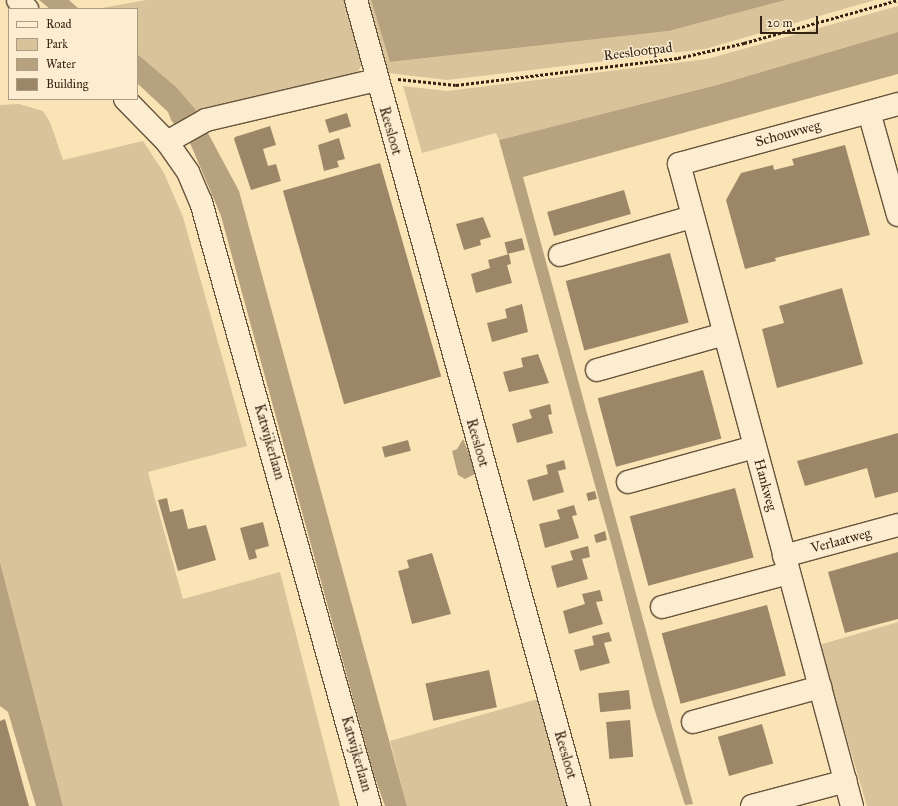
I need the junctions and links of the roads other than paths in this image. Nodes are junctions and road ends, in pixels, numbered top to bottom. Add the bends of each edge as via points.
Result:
1 (18, 0) edge
2 (356, 0) edge
3 (26, 8) edge
4 (376, 80) junction
5 (126, 100) edge
6 (898, 104) edge
7 (869, 112) junction
8 (174, 138) junction
9 (679, 164) joint
10 (898, 215) edge
11 (692, 217) junction
12 (560, 254) dead end
13 (724, 334) junction
14 (597, 370) dead end
15 (754, 447) junction
16 (628, 482) dead end
17 (898, 525) edge
18 (786, 565) junction
19 (662, 607) dead end
20 (820, 687) junction
21 (693, 722) dead end
22 (846, 781) junction
23 (370, 806) edge
24 (579, 806) edge
25 (752, 806) edge
26 (852, 806) edge

1 - 3 street
2 - 4 street, Reesloot
4 - 8 street via 206,120
4 - 24 street, Reesloot
5 - 8 street, Katwijkerlaan
6 - 7 street, Schouwweg
7 - 9 street, Schouwweg
7 - 10 street
8 - 23 street, Katwijkerlaan via 209,227
9 - 11 street, Hankweg
11 - 12 street
11 - 13 street, Hankweg
13 - 14 street
13 - 15 street, Hankweg
15 - 16 street
15 - 18 street, Hankweg
17 - 18 street, Verlaatweg
18 - 19 street, Verlaatweg
18 - 20 street, Hankweg
20 - 21 street
20 - 22 street, Hankweg
22 - 25 street
22 - 26 street, Hankweg

